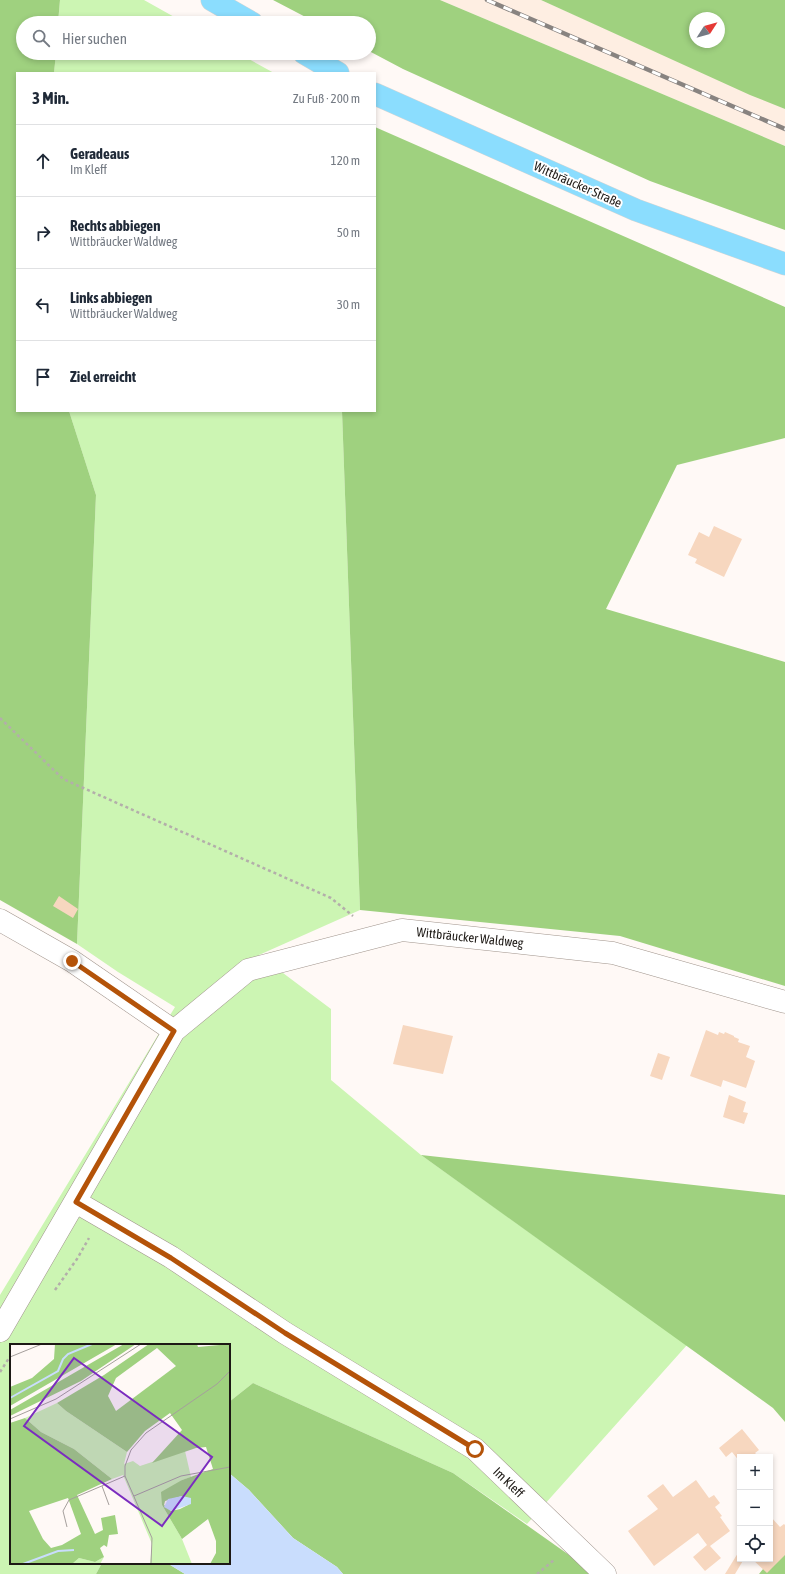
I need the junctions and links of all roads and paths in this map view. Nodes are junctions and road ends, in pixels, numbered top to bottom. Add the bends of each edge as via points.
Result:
1 (212, 0) edge
2 (240, 16) edge
3 (316, 60) edge
4 (336, 72) edge
5 (376, 94) edge
6 (785, 264) edge
7 (0, 718) edge
8 (0, 920) edge
9 (379, 936) junction
10 (785, 1002) edge
11 (174, 1031) junction
12 (76, 1202) junction
13 (0, 1332) edge
14 (10, 1357) edge
15 (0, 1372) edge
16 (605, 1574) edge

1 - 2 main road
3 - 4 main road
5 - 6 main road, Wittbräucker Straße via 636,210
7 - 9 path via 63,778 331,898
8 - 11 street via 72,961
9 - 10 street, Wittbräucker Waldweg via 402,930 613,953
9 - 11 street, Wittbräucker Waldweg via 248,970
11 - 12 street, Wittbräucker Waldweg
12 - 13 street, Wittbräucker Waldweg
12 - 16 street, Im Kleff via 171,1258 285,1333 475,1449
14 - 15 path

